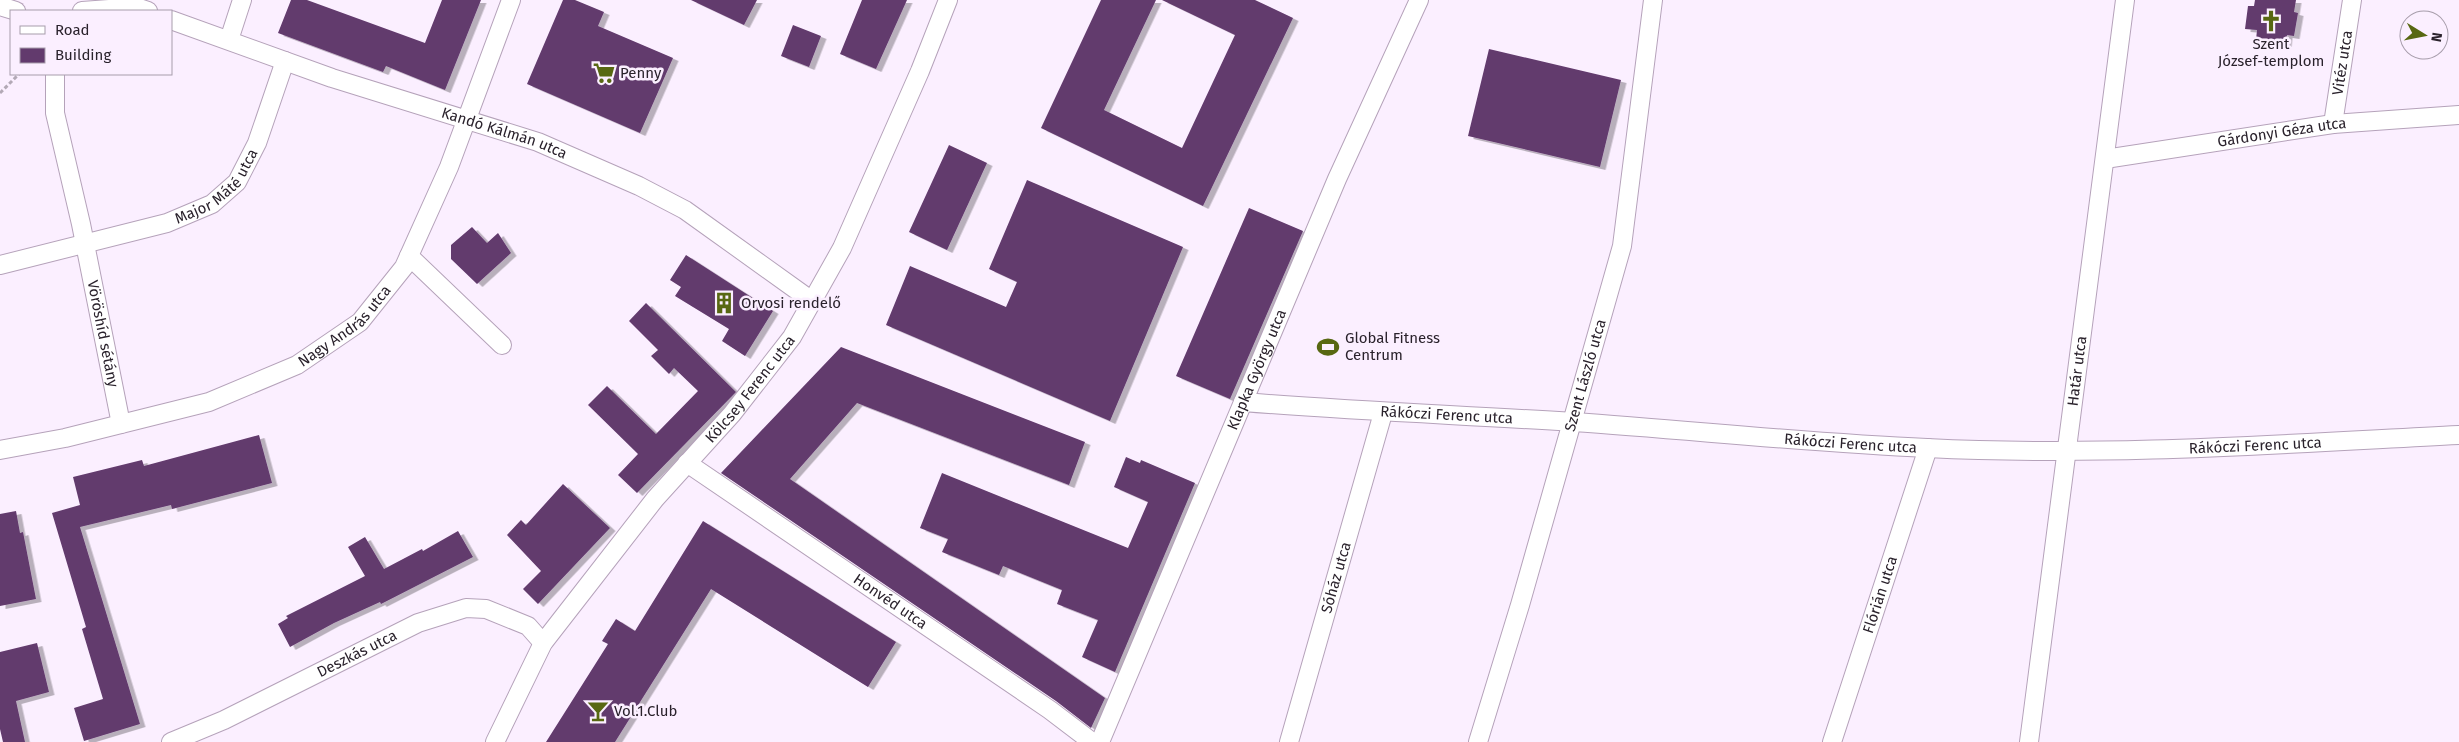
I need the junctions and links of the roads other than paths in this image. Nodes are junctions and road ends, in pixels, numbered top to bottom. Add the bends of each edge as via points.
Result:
1 (242, 0) edge
2 (511, 0) edge
3 (948, 0) edge
4 (1419, 0) edge
5 (1653, 0) edge
6 (2125, 0) edge
7 (2352, 0) edge
8 (0, 6) edge
9 (13, 10) edge
10 (96, 10) edge
11 (145, 10) edge
12 (172, 20) edge
13 (229, 40) junction
14 (285, 61) junction
15 (55, 75) edge
16 (2459, 115) edge
17 (466, 120) junction
18 (2333, 124) junction
19 (2105, 158) junction
20 (85, 243) junction
21 (409, 256) junction
22 (0, 265) edge
23 (812, 301) junction
24 (502, 345) dead end
25 (1243, 402) junction
26 (1383, 413) junction
27 (1572, 422) junction
28 (121, 424) junction
29 (2459, 435) edge
30 (1928, 448) junction
31 (0, 450) edge
32 (2068, 450) junction
33 (687, 463) junction
34 (543, 643) junction
35 (171, 742) edge
36 (494, 742) edge
37 (1092, 742) edge
38 (1100, 742) edge
39 (1289, 742) edge
40 (1478, 742) edge
41 (1832, 742) edge
42 (2029, 742) edge

1 - 13 street
2 - 17 street, Nagy András utca
3 - 23 street, Kölcsey Ferenc utca via 842,248
4 - 25 street, Klapka György utca via 1337,179
5 - 27 street, Szent László utca via 1622,246
6 - 19 street, Határ utca
7 - 18 street, Vitéz utca
8 - 9 street
10 - 11 street via 136,7
12 - 13 street, Kandó Kálmán utca
13 - 14 street, Kandó Kálmán utca
14 - 17 street, Kandó Kálmán utca
14 - 20 street, Major Máté utca via 257,143 237,182 212,204 167,223
15 - 20 street, Vöröshíd sétány via 55,113
16 - 18 street, Gárdonyi Géza utca
17 - 21 street, Nagy András utca
17 - 23 street, Kandó Kálmán utca via 538,142 685,210
18 - 19 street, Gárdonyi Géza utca
19 - 32 street, Határ utca
20 - 22 street
20 - 28 street, Vöröshíd sétány
21 - 24 street
21 - 28 street, Nagy András utca via 404,267 360,322 297,365 209,402
23 - 33 street, Kölcsey Ferenc utca via 792,337 738,406
25 - 26 street, Rákóczi Ferenc utca
25 - 38 street, Klapka György utca
26 - 27 street, Rákóczi Ferenc utca
26 - 39 street, Sóház utca
27 - 30 street, Rákóczi Ferenc utca
27 - 40 street, Szent László utca
28 - 31 street, Nagy András utca
29 - 32 street, Rákóczi Ferenc utca via 2296,444
30 - 32 street, Rákóczi Ferenc utca
30 - 41 street, Flórián utca
32 - 42 street, Határ utca
33 - 34 street, Kölcsey Ferenc utca
33 - 37 street, Honvéd utca via 1050,710
34 - 35 street, Deszkás utca via 528,626 486,609 466,608 449,612 418,623 224,720
34 - 36 street, Kölcsey Ferenc utca

